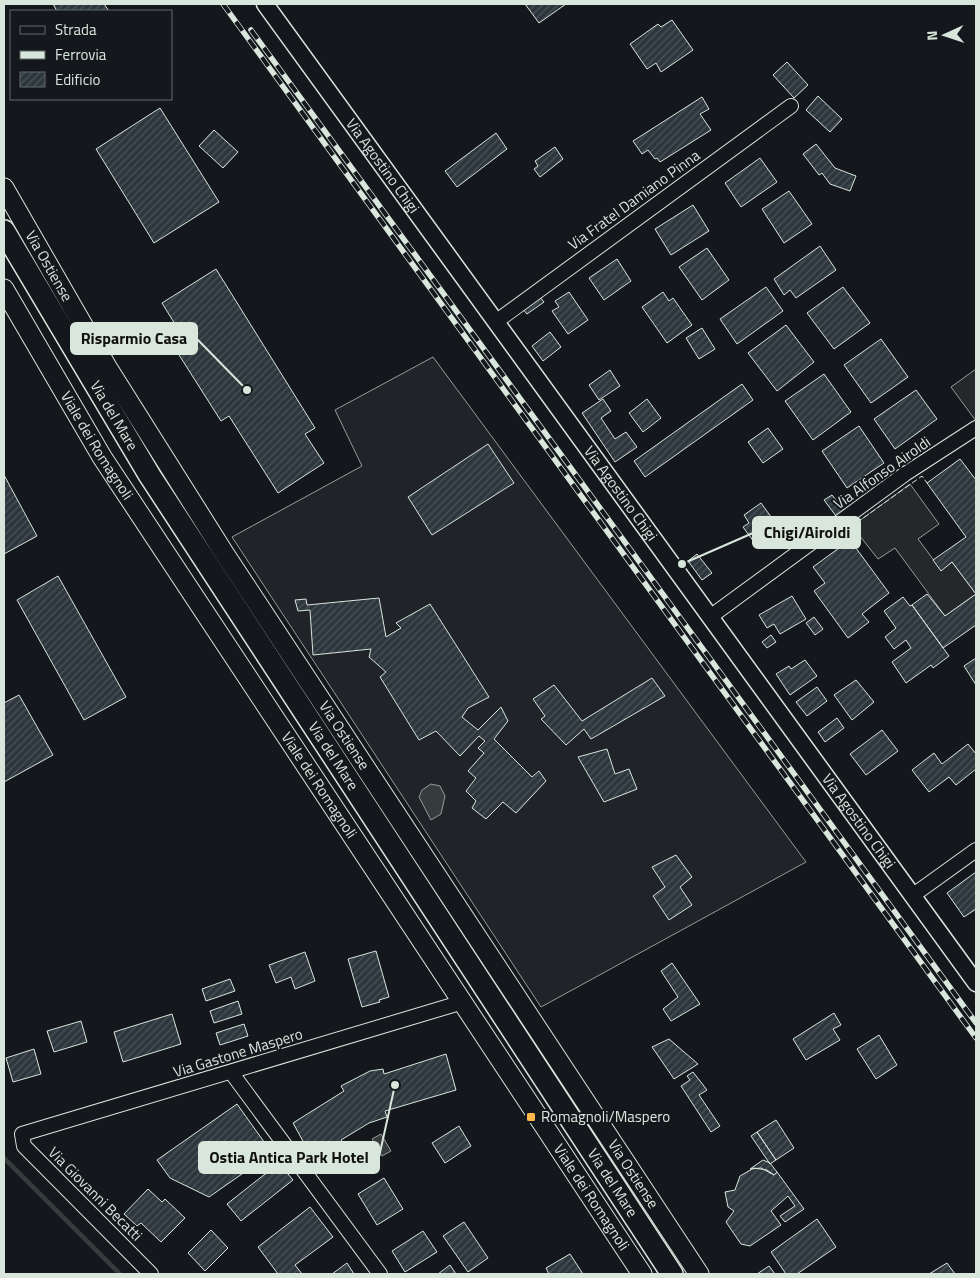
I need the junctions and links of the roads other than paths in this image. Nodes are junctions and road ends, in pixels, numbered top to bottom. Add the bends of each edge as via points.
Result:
1 (265, 4) edge
2 (791, 106) dead end
3 (4, 188) edge
4 (4, 231) edge
5 (4, 289) edge
6 (497, 321) junction
7 (976, 428) edge
8 (710, 617) junction
9 (976, 850) edge
10 (912, 896) junction
11 (976, 983) edge
12 (463, 1002) junction
13 (231, 1072) junction
14 (22, 1134) joint
15 (151, 1274) edge
16 (380, 1274) edge
17 (642, 1274) edge
18 (672, 1274) edge
19 (700, 1274) edge

1 - 6 street, Via Agostino Chigi
2 - 6 street, Via Fratel Damiano Pinna
3 - 19 main road, Via Ostiense via 103,360 224,553
4 - 18 main road, Via del Mare via 155,483
5 - 12 main road, Viale dei Romagnoli via 97,450
6 - 8 street, Via Agostino Chigi
7 - 8 street, Via Alfonso Airoldi via 905,474
8 - 10 street, Via Agostino Chigi
9 - 10 street
10 - 11 street, Via Agostino Chigi
12 - 13 street, Via Gastone Maspero
12 - 17 main road, Viale dei Romagnoli
13 - 14 street, Via Gastone Maspero
13 - 16 street
14 - 15 street, Via Giovanni Becatti via 24,1146

